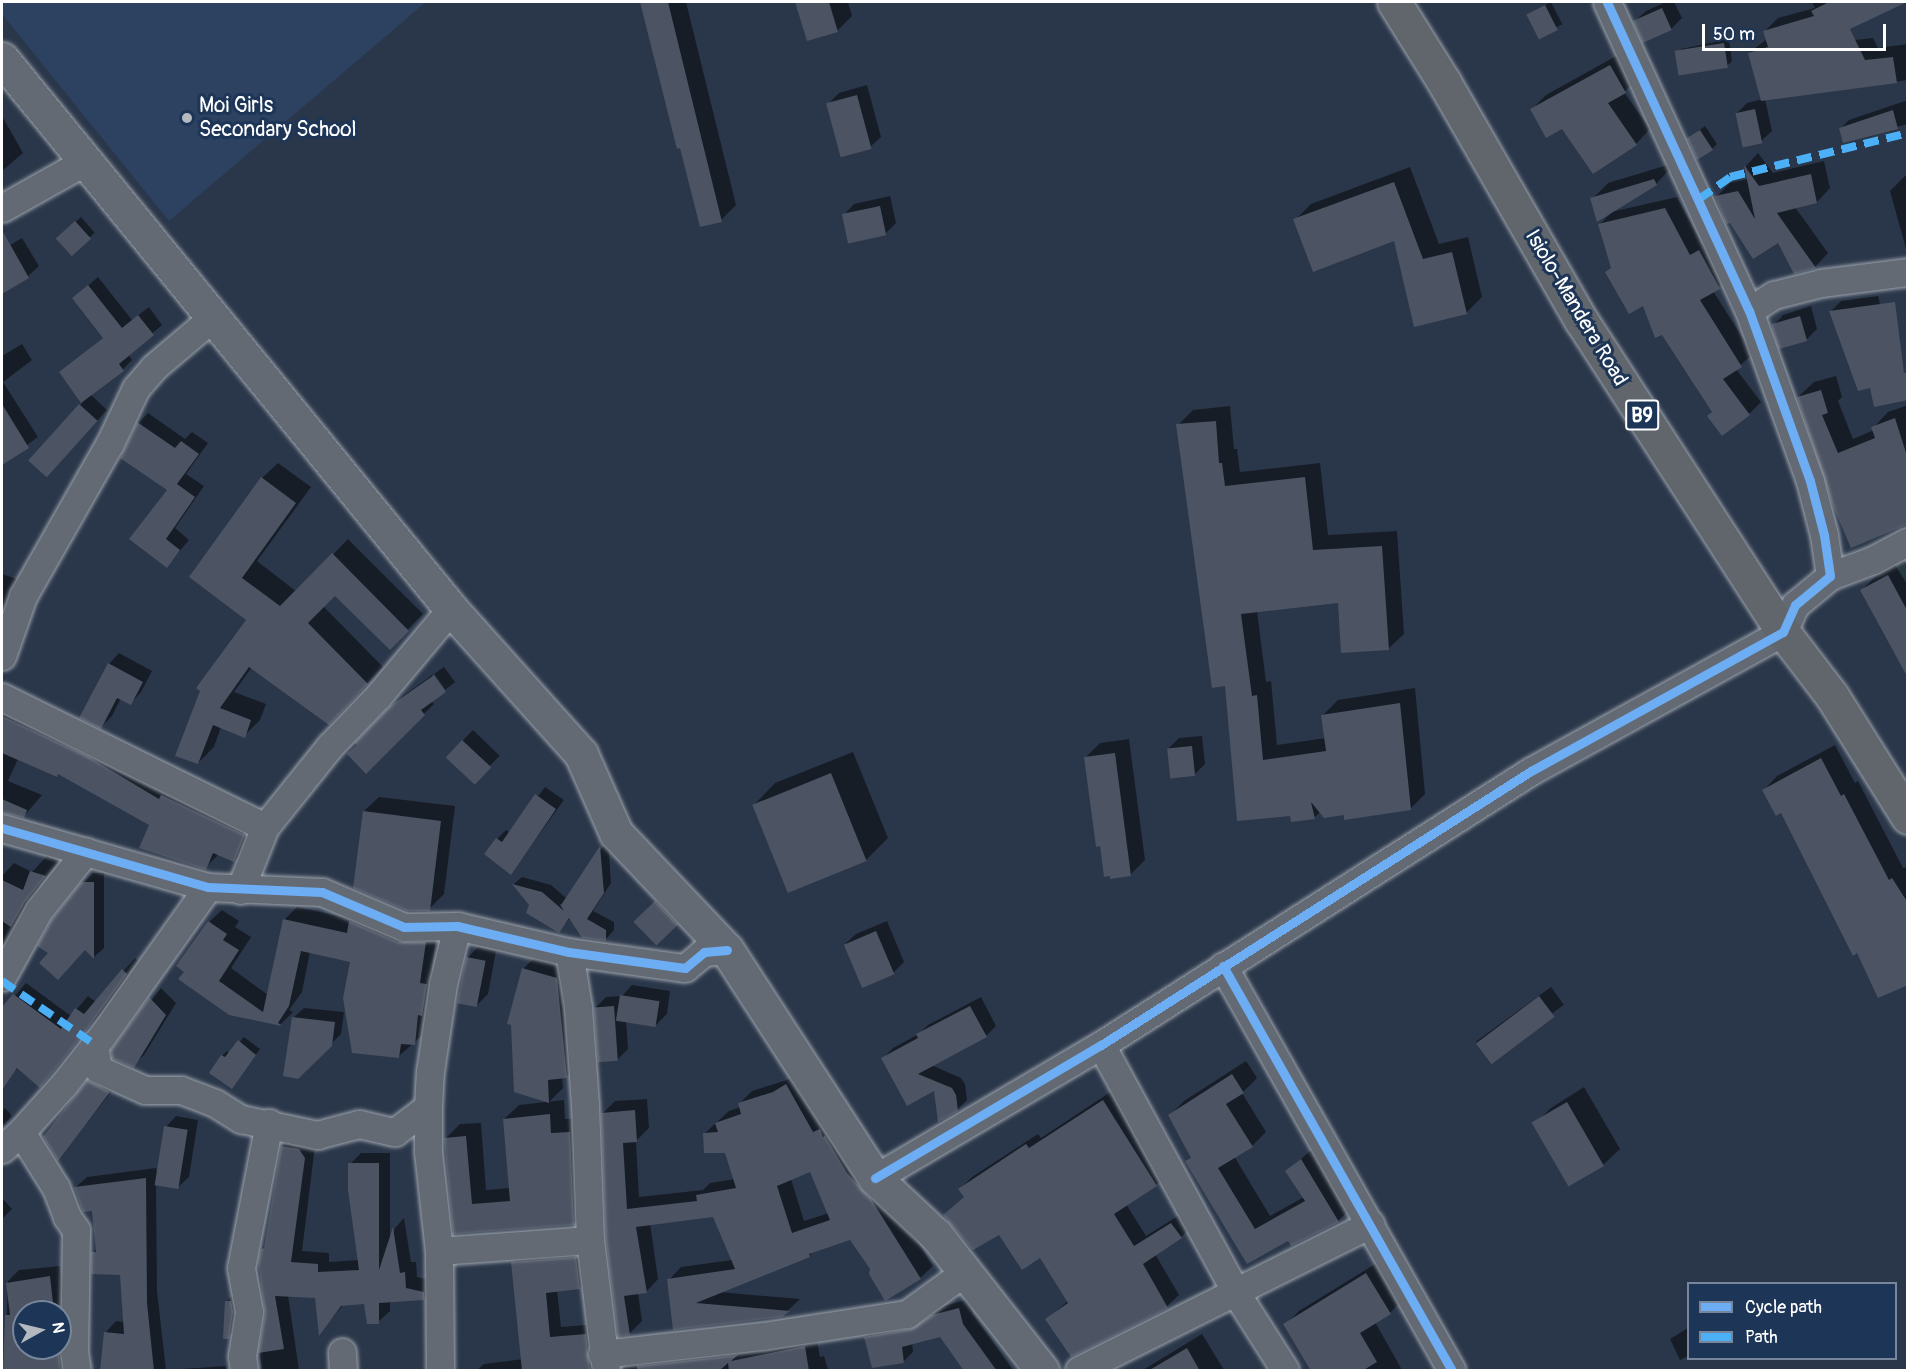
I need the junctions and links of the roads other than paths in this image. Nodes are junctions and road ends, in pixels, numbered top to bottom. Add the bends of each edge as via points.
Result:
1 (1394, 2) edge
2 (1607, 2) edge
3 (2, 59) edge
4 (84, 162) junction
5 (2, 208) edge
6 (1908, 272) edge
7 (1749, 311) junction
8 (212, 318) junction
9 (1908, 541) edge
10 (1830, 576) junction
11 (451, 609) junction
12 (1783, 632) junction
13 (2, 656) edge
14 (2, 697) edge
15 (1908, 817) edge
16 (265, 827) junction
17 (2, 828) edge
18 (86, 851) junction
19 (208, 887) junction
20 (240, 890) junction
21 (458, 926) junction
22 (727, 950) junction
23 (570, 952) junction
24 (1223, 966) junction
25 (2, 977) edge
26 (94, 1044) junction
27 (1101, 1045) junction
28 (428, 1107) junction
29 (269, 1123) junction
30 (11, 1140) edge
31 (875, 1178) junction
32 (1370, 1224) junction
33 (590, 1240) junction
34 (439, 1251) junction
35 (966, 1271) junction
36 (1236, 1293) junction
37 (604, 1362) edge
38 (77, 1371) edge
39 (244, 1371) edge
40 (440, 1371) edge
41 (1042, 1371) edge
42 (1079, 1371) edge
43 (1285, 1371) edge
44 (1452, 1371) edge

1 - 12 highway, Isiolo-Mandera Road / B9 via 1581,320
2 - 7 street
3 - 4 main road
4 - 5 street
4 - 8 main road
6 - 7 street via 1821,283 1774,295
7 - 10 street via 1810,481
8 - 11 main road
8 - 13 street via 154,367 136,388 110,443 23,596
9 - 10 street via 1873,560
10 - 12 street via 1795,605
11 - 16 street via 330,746
11 - 22 main road via 581,754 616,833
12 - 15 highway, Isiolo-Mandera Road / B9 via 1832,696
12 - 24 street via 1531,771
14 - 16 street
16 - 20 street
17 - 18 street
18 - 19 street
18 - 25 street via 39,910
19 - 20 street
19 - 26 street
20 - 21 street via 322,892 404,927
21 - 23 street
21 - 28 street via 443,984
22 - 23 street via 704,952 685,968
22 - 31 main road
23 - 33 street via 585,1093
24 - 27 street
24 - 32 street
26 - 29 street via 98,1069 146,1090 181,1090 215,1103 241,1119
26 - 30 street via 64,1084
27 - 31 street
27 - 36 street
28 - 29 street via 395,1132 359,1124 317,1135
28 - 34 street via 428,1151
29 - 39 street via 241,1268 249,1312 242,1356
30 - 38 street via 56,1188 76,1230
31 - 35 main road via 936,1234
32 - 36 street
32 - 44 street
33 - 34 street
33 - 37 street
34 - 40 street
35 - 37 street via 907,1314 630,1353
35 - 41 main road
36 - 42 street
36 - 43 street

